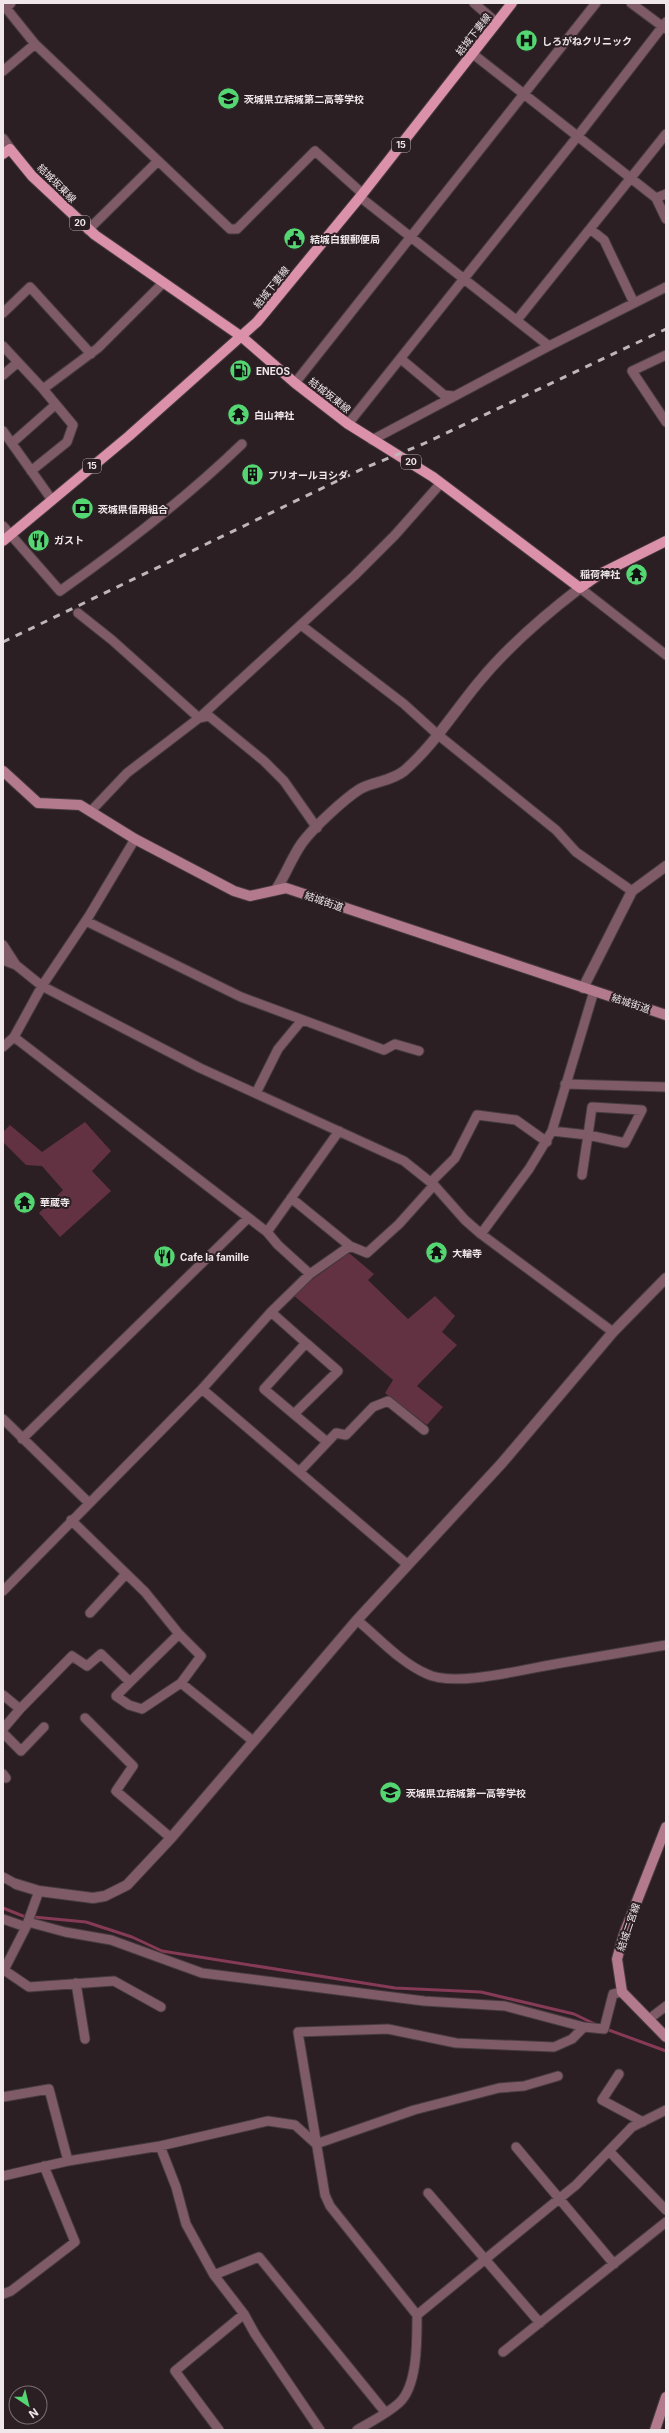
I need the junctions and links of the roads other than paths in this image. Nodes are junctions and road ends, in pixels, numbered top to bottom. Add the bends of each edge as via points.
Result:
1 (11, 3) edge
2 (474, 3) edge
3 (512, 3) edge
4 (596, 3) edge
5 (631, 3) edge
6 (497, 23) junction
7 (665, 26) edge
8 (35, 44) junction
9 (473, 54) junction
10 (3, 71) edge
11 (524, 95) junction
12 (666, 134) edge
13 (577, 137) junction
14 (3, 139) edge
15 (6, 152) edge
16 (158, 161) junction
17 (631, 179) junction
18 (666, 194) edge
19 (362, 196) junction
20 (656, 198) junction
21 (666, 219) edge
22 (590, 229) junction
23 (88, 230) junction
24 (412, 238) junction
25 (464, 279) junction
26 (163, 283) junction
27 (666, 287) edge
28 (634, 303) junction
29 (3, 313) edge
30 (517, 320) junction
31 (242, 337) junction
32 (3, 346) edge
33 (549, 346) junction
34 (90, 354) junction
35 (666, 355) edge
36 (401, 359) junction
37 (17, 362) junction
38 (3, 375) edge
39 (295, 383) junction
40 (43, 389) junction
41 (454, 396) junction
42 (55, 405) junction
43 (666, 422) edge
44 (348, 424) junction
45 (3, 431) edge
46 (372, 440) junction
47 (12, 444) junction
48 (242, 444) dead end
49 (31, 471) junction
50 (441, 483) junction
51 (52, 500) junction
52 (3, 526) edge
53 (6, 539) edge
54 (666, 541) edge
55 (580, 588) junction
56 (78, 613) dead end
57 (302, 625) junction
58 (666, 655) edge
59 (199, 718) junction
60 (437, 734) junction
61 (3, 771) edge
62 (91, 811) junction
63 (317, 828) junction
64 (135, 839) junction
65 (666, 866) edge
66 (277, 888) junction
67 (632, 891) junction
68 (86, 921) junction
69 (3, 945) edge
70 (3, 960) edge
71 (16, 965) junction
72 (42, 986) junction
73 (583, 988) junction
74 (594, 991) junction
75 (666, 1015) edge
76 (302, 1020) junction
77 (14, 1037) junction
78 (3, 1047) edge
79 (419, 1051) dead end
80 (565, 1084) junction
81 (666, 1087) edge
82 (256, 1093) junction
83 (339, 1130) junction
84 (552, 1131) junction
85 (588, 1135) junction
86 (547, 1142) junction
87 (582, 1175) dead end
88 (432, 1183) junction
89 (291, 1198) junction
90 (248, 1218) junction
91 (267, 1232) junction
92 (481, 1234) junction
93 (350, 1246) junction
94 (310, 1274) junction
95 (666, 1278) edge
96 (272, 1312) junction
97 (613, 1332) junction
98 (306, 1343) junction
99 (202, 1389) junction
100 (294, 1414) junction
101 (3, 1419) edge
102 (424, 1430) dead end
103 (22, 1439) junction
104 (327, 1442) junction
105 (300, 1471) junction
106 (89, 1503) junction
107 (71, 1520) junction
108 (408, 1565) junction
109 (126, 1574) junction
110 (3, 1591) edge
111 (90, 1613) dead end
112 (358, 1620) junction
113 (179, 1634) junction
114 (666, 1645) edge
115 (130, 1682) junction
116 (181, 1683) junction
117 (3, 1695) edge
118 (20, 1709) junction
119 (84, 1718) dead end
120 (44, 1727) dead end
121 (3, 1729) edge
122 (3, 1733) edge
123 (253, 1741) junction
124 (666, 1827) edge
125 (171, 1838) junction
126 (3, 1877) edge
127 (16, 1884) joint
128 (39, 1891) junction
129 (3, 1919) edge
130 (27, 1925) junction
131 (3, 1970) edge
132 (76, 1983) junction
133 (622, 1992) junction
134 (666, 2006) edge
135 (161, 2007) dead end
136 (649, 2019) junction
137 (584, 2027) junction
138 (666, 2036) edge
139 (85, 2040) dead end
140 (619, 2074) dead end
141 (558, 2076) dead end
142 (3, 2097) edge
143 (666, 2110) edge
144 (643, 2122) junction
145 (316, 2144) junction
146 (160, 2146) junction
147 (516, 2146) dead end
148 (609, 2151) junction
149 (68, 2161) junction
150 (44, 2166) junction
151 (3, 2176) edge
152 (428, 2193) dead end
153 (559, 2198) junction
154 (666, 2210) edge
155 (666, 2222) edge
156 (485, 2259) junction
157 (614, 2264) junction
158 (214, 2275) junction
159 (3, 2294) edge
160 (244, 2314) junction
161 (417, 2315) junction
162 (540, 2323) junction
163 (503, 2352) dead end
164 (666, 2397) edge
165 (385, 2412) junction
166 (219, 2430) edge
167 (320, 2430) edge
168 (357, 2430) edge
169 (655, 2430) edge

1 - 8 street via 6,8
2 - 6 street
3 - 6 main road, 結城下妻線 / 15
4 - 11 street
5 - 7 street
6 - 9 main road, 結城下妻線 / 15
7 - 13 street
8 - 10 street
8 - 16 street
9 - 11 street
9 - 19 main road, 結城下妻線 / 15
11 - 13 street
11 - 24 street
12 - 17 street
13 - 17 street
13 - 25 street
14 - 15 street
15 - 23 main road, 結城坂東線 / 20
16 - 19 street via 230,229 237,229 315,151
16 - 23 street
17 - 20 street
17 - 22 street
18 - 20 street
19 - 24 street
19 - 31 main road, 結城下妻線 / 15 via 263,316
20 - 21 street
22 - 28 street via 604,240
22 - 30 street
23 - 26 main road, 結城坂東線 / 20
24 - 25 street
24 - 39 street
25 - 30 street
25 - 36 street
26 - 31 main road, 結城坂東線 / 20
26 - 34 street
27 - 28 street
28 - 33 street
29 - 34 street via 30,287
30 - 33 street
31 - 39 main road, 結城坂東線 / 20
31 - 51 main road, 結城下妻線 / 15
32 - 37 street
33 - 41 street
34 - 40 street
35 - 43 street via 632,371
36 - 41 street via 444,395
36 - 44 street
37 - 38 street
37 - 40 street
39 - 44 main road, 結城坂東線 / 20
40 - 42 street
41 - 46 street
42 - 47 street
42 - 49 street via 73,425 67,442
44 - 46 main road, 結城坂東線 / 20
45 - 47 street
46 - 50 main road, 結城坂東線 / 20
47 - 49 street
48 - 53 street via 204,480 126,545 60,591
49 - 51 street
50 - 55 main road, 結城坂東線 / 20
50 - 57 street via 395,535
51 - 53 main road, 結城下妻線 / 15
52 - 53 street
54 - 55 main road via 600,574
55 - 58 street
55 - 60 street via 508,651
56 - 59 street
57 - 59 street
57 - 60 street
59 - 62 street via 127,773
59 - 63 street via 209,716 264,762 284,781
60 - 63 street via 404,770 390,780 361,788
60 - 67 street via 556,830 576,852
61 - 62 main road, 結城街道 via 38,803 70,803
62 - 64 main road, 結城街道
63 - 66 street via 302,843
64 - 66 main road, 結城街道 via 234,891 250,896
64 - 68 street
65 - 67 street
66 - 73 main road, 結城街道 via 286,888
67 - 73 street
68 - 72 street
68 - 76 street via 241,997
69 - 71 street
70 - 71 street
71 - 72 street
72 - 77 street
72 - 82 street via 200,1068
73 - 74 main road, 結城街道
74 - 75 main road, 結城街道
74 - 80 street
76 - 79 street via 384,1050 395,1044
76 - 82 street via 278,1050
77 - 78 street
77 - 90 street
80 - 81 street
80 - 84 street via 563,1100
82 - 83 street
83 - 88 street via 404,1161
83 - 89 street
84 - 85 street
84 - 86 street
85 - 85 street via 626,1143 642,1110 592,1107
85 - 87 street
86 - 88 street via 516,1120 477,1115 455,1158
86 - 92 street
88 - 92 street
88 - 93 street via 399,1224 367,1252
89 - 91 street
89 - 93 street
90 - 91 street
90 - 103 street
91 - 94 street via 278,1246
92 - 97 street
93 - 94 street
94 - 96 street
95 - 97 street
96 - 98 street
96 - 99 street
97 - 108 street via 502,1463
98 - 100 street via 264,1389
98 - 100 street via 338,1371
99 - 105 street
99 - 106 street
100 - 104 street
101 - 103 street
102 - 104 street via 388,1401 373,1407 346,1435 336,1433
103 - 106 street
104 - 105 street
105 - 108 street
106 - 107 street
107 - 109 street
107 - 110 street
108 - 112 street
109 - 111 street
109 - 113 street via 164,1613
112 - 114 street via 411,1664 427,1675 438,1678 460,1679
112 - 123 street
113 - 115 street
113 - 116 street via 201,1656
115 - 116 street via 116,1696 129,1705 142,1709
115 - 118 street via 100,1654 87,1666 72,1656
116 - 123 street
117 - 118 street
118 - 121 street
119 - 125 street via 134,1766 116,1791
120 - 122 street via 21,1751
123 - 125 street
124 - 133 main road, 結城二宮線 via 624,1934 617,1959
125 - 128 street via 141,1872 118,1891 93,1898
126 - 127 street
127 - 128 street
128 - 130 street
129 - 130 street
130 - 131 street
130 - 137 street via 111,1940 202,1973 424,2001 505,2006
131 - 132 street via 29,1987
132 - 135 street via 114,1981
132 - 139 street
133 - 136 main road
133 - 137 street via 613,1994 604,2029
134 - 136 street
136 - 138 main road
137 - 145 street via 572,2039 554,2047 456,2043 388,2029 298,2032
140 - 144 street via 602,2100
141 - 145 street via 414,2110
142 - 149 street via 49,2089
143 - 144 street
144 - 148 street via 632,2127
145 - 146 street via 295,2125 268,2121
145 - 161 street via 325,2194 330,2206
146 - 149 street
146 - 158 street via 176,2187 186,2224
147 - 153 street
148 - 153 street
148 - 154 street
149 - 150 street
150 - 151 street
150 - 159 street via 75,2242 11,2291
152 - 156 street
153 - 156 street
153 - 157 street
155 - 157 street
156 - 161 street
156 - 162 street
157 - 162 street
158 - 160 street
158 - 165 street via 258,2257
160 - 166 street via 175,2372
160 - 167 street
161 - 165 street via 417,2349 408,2388 399,2403
162 - 163 street
164 - 169 main road
165 - 168 street

